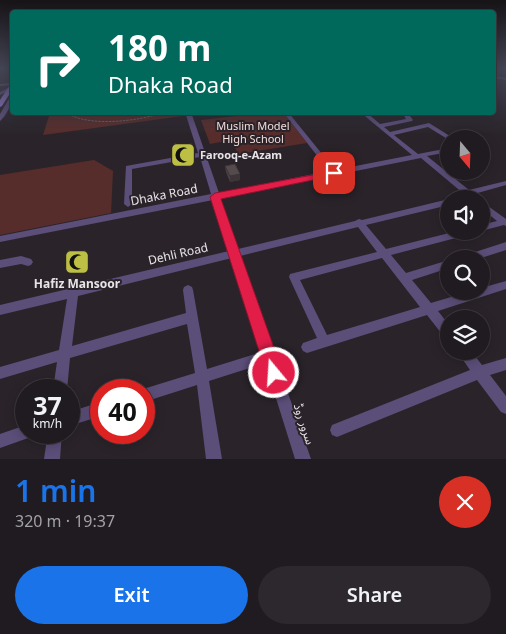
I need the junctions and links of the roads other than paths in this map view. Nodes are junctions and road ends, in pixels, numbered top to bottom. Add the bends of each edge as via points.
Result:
1 (10, 91) edge
2 (10, 102) edge
3 (0, 105) edge
4 (189, 115) edge
5 (288, 115) edge
6 (365, 115) edge
7 (406, 115) edge
8 (0, 119) edge
9 (378, 126) junction
10 (440, 132) edge
11 (390, 134) junction
12 (440, 152) edge
13 (202, 155) junction
14 (420, 156) junction
15 (334, 173) junction
16 (506, 178) edge
17 (506, 183) edge
18 (461, 190) edge
19 (488, 190) edge
20 (215, 197) junction
21 (128, 204) dead end
22 (440, 204) edge
23 (490, 211) edge
24 (359, 222) junction
25 (506, 223) edge
26 (490, 226) edge
27 (0, 239) edge
28 (440, 239) edge
29 (506, 246) edge
30 (490, 251) edge
31 (235, 253) junction
32 (384, 254) junction
33 (28, 262) dead end
34 (0, 264) edge
35 (440, 267) edge
36 (404, 278) junction
37 (506, 286) edge
38 (188, 290) dead end
39 (73, 292) junction
40 (0, 310) edge
41 (430, 310) junction
42 (192, 317) junction
43 (440, 323) edge
44 (324, 341) junction
45 (307, 346) dead end
46 (65, 354) junction
47 (269, 356) junction
48 (470, 360) edge
49 (506, 364) edge
50 (480, 372) junction
51 (0, 373) edge
52 (202, 377) junction
53 (62, 379) edge
54 (155, 392) edge
55 (506, 407) edge
56 (337, 430) dead end
57 (15, 436) edge
58 (0, 441) edge
59 (54, 444) edge
60 (52, 459) edge
61 (214, 459) edge
62 (303, 459) edge

1 - 3 main road
2 - 8 street
4 - 13 street, سرور روڈ
5 - 15 street
6 - 9 street
7 - 9 street via 410,120
9 - 11 street
10 - 11 street via 429,125
11 - 14 street
12 - 14 street, Dhaka Road
13 - 20 street, سرور روڈ
13 - 21 street via 128,167
14 - 15 street, Dhaka Road
14 - 18 street
15 - 20 street, Dhaka Road
16 - 17 street via 501,179
17 - 19 street
20 - 27 street, Dhaka Road
20 - 31 street, سرور روڈ
22 - 24 street, Dehli Road
23 - 25 street
24 - 31 street, Dehli Road
24 - 32 street
25 - 26 street
28 - 32 street
29 - 30 street
31 - 39 street, Dehli Road
31 - 47 street, سرور روڈ
32 - 36 street
32 - 44 street via 294,277
33 - 34 street
35 - 36 street
36 - 41 street
37 - 41 street
38 - 42 street
39 - 40 street, Dehli Road
39 - 46 street
41 - 43 street
41 - 44 street
42 - 46 street
42 - 52 street
44 - 45 street
46 - 51 street
46 - 53 street
47 - 52 street
47 - 62 street, سرور روڈ
48 - 50 street
49 - 50 street
50 - 55 street
50 - 56 street
52 - 54 street
52 - 61 street
57 - 58 street
59 - 60 street

